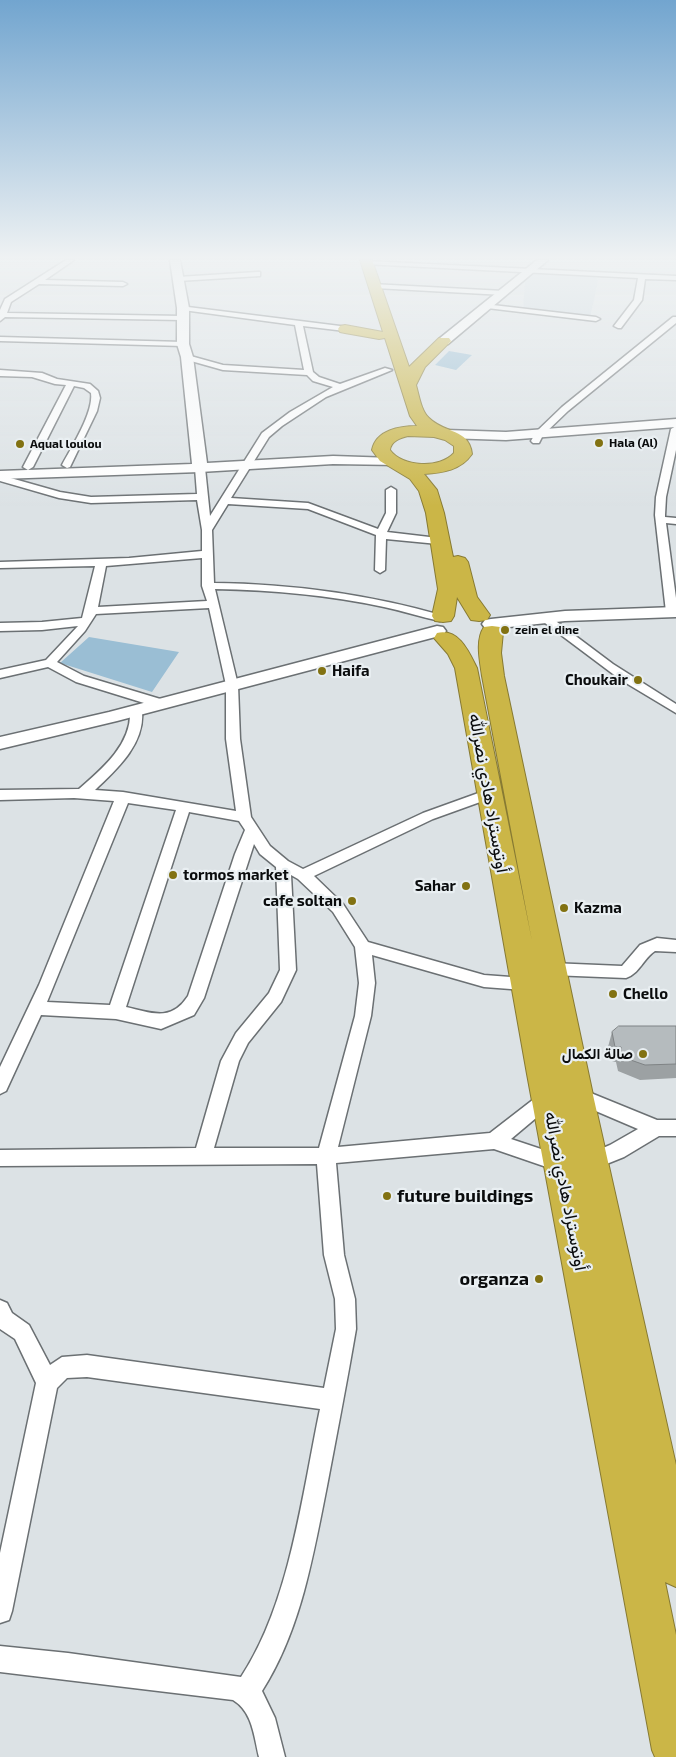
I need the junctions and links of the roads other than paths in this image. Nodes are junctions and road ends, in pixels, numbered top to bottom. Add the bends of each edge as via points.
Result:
1 (75, 342) edge
2 (303, 342) edge
3 (380, 342) edge
4 (403, 342) edge
5 (438, 342) edge
6 (443, 342) edge
7 (647, 342) edge
8 (183, 344) joint
9 (406, 347) junction
10 (187, 357) junction
11 (388, 370) junction
12 (0, 373) edge
13 (309, 373) junction
14 (71, 383) junction
15 (341, 387) junction
16 (408, 387) junction
17 (676, 423) edge
18 (676, 429) edge
19 (443, 433) junction
20 (389, 437) junction
21 (537, 438) junction
22 (250, 460) junction
23 (455, 460) junction
24 (395, 463) junction
25 (200, 464) junction
26 (67, 465) junction
27 (28, 467) junction
28 (0, 468) edge
29 (0, 477) edge
30 (391, 490) dead end
31 (202, 498) junction
32 (226, 501) junction
33 (660, 520) junction
34 (676, 521) edge
35 (207, 530) junction
36 (381, 534) junction
37 (438, 541) junction
38 (207, 554) junction
39 (101, 564) junction
40 (5, 565) edge
41 (380, 570) dead end
42 (0, 576) edge
43 (208, 586) junction
44 (214, 604) junction
45 (674, 612) edge
46 (89, 616) junction
47 (545, 618) junction
48 (487, 624) junction
49 (441, 626) junction
50 (0, 627) edge
51 (50, 663) junction
52 (0, 674) edge
53 (232, 685) junction
54 (162, 704) junction
55 (676, 708) edge
56 (136, 711) junction
57 (0, 743) edge
58 (82, 794) junction
59 (489, 794) junction
60 (0, 795) edge
61 (123, 797) junction
62 (184, 807) junction
63 (248, 824) junction
64 (283, 865) junction
65 (303, 875) junction
66 (363, 946) junction
67 (676, 946) edge
68 (538, 977) junction
69 (36, 1008) junction
70 (116, 1012) junction
71 (0, 1086) edge
72 (562, 1096) junction
73 (656, 1128) junction
74 (676, 1128) edge
75 (494, 1141) junction
76 (203, 1156) junction
77 (326, 1156) junction
78 (0, 1158) edge
79 (576, 1163) junction
80 (0, 1310) edge
81 (47, 1382) junction
82 (333, 1400) junction
83 (676, 1565) edge
84 (0, 1611) edge
85 (0, 1659) edge
86 (246, 1692) junction
87 (676, 1750) edge
88 (272, 1757) edge

1 - 8 street
2 - 13 street
3 - 11 highway
4 - 9 highway
5 - 9 highway
6 - 16 highway via 415,368
7 - 21 street via 587,389
8 - 10 street
9 - 16 highway
10 - 13 street via 223,366
10 - 25 street
11 - 15 street
11 - 20 highway via 402,414 400,426
12 - 14 street via 40,376
13 - 15 street via 316,379
14 - 26 street via 90,387 96,398
14 - 27 street
15 - 22 street via 274,426
16 - 19 highway via 418,416
17 - 21 street
18 - 21 street
18 - 33 street via 661,497
19 - 20 highway via 414,431
19 - 21 street
19 - 23 highway via 462,444 464,451
20 - 22 street via 360,446
20 - 24 highway via 381,450
21 - 23 street via 492,445
22 - 24 street
22 - 25 street
22 - 32 street
23 - 24 highway via 427,468
23 - 48 highway via 442,471 440,486 465,592
24 - 37 highway via 416,475 427,486 435,513
25 - 26 street
25 - 29 street
25 - 31 street
26 - 27 street
27 - 28 street
29 - 31 street via 59,495 91,500
30 - 36 street via 391,512
31 - 35 street
32 - 35 street
32 - 36 street via 308,506
33 - 34 street
33 - 45 street
35 - 38 street
36 - 37 street
36 - 41 street
37 - 49 highway via 448,590
38 - 39 street
38 - 43 street
39 - 40 street
39 - 46 street
40 - 42 street
43 - 44 street
43 - 49 street via 298,590 366,601
44 - 46 street
44 - 53 street
45 - 47 street
46 - 50 street via 42,626
46 - 51 street
47 - 48 street
47 - 55 street via 641,688
48 - 49 highway via 458,612
48 - 49 highway via 485,639 472,643 458,642
48 - 68 highway, أوتوستراد هادي نصرالله
49 - 53 street
49 - 59 highway, أوتوستراد هادي نصرالله via 466,668
51 - 52 street
51 - 54 street via 80,679
53 - 54 street
53 - 63 street via 233,739
54 - 56 street
56 - 57 street
56 - 58 street via 135,732 128,744 101,778
58 - 60 street
58 - 61 street
59 - 65 street via 428,816
59 - 68 highway, أوتوستراد هادي نصرالله
61 - 62 street
61 - 69 street
62 - 63 street
62 - 70 street
63 - 64 street via 265,850
63 - 70 street via 242,854 193,1004 180,1015 161,1022
64 - 65 street
64 - 76 street via 288,970 276,997 242,1038 230,1061
65 - 66 street via 338,908
66 - 68 street via 484,981
66 - 77 street via 367,971 366,998
67 - 68 street via 644,948 626,972
68 - 72 highway, أوتوستراد هادي نصرالله
69 - 70 street
69 - 71 street
72 - 73 street
72 - 75 street
72 - 79 highway, أوتوستراد هادي نصرالله
73 - 74 street
73 - 79 street via 618,1151
75 - 77 street
75 - 79 street
76 - 77 street
76 - 78 street
77 - 82 street via 334,1255 346,1316
79 - 83 highway, أوتوستراد هادي نصرالله
79 - 87 highway, أوتوستراد هادي نصرالله
80 - 81 street via 5,1320 22,1332
81 - 82 street via 62,1368 87,1366
81 - 84 street
82 - 86 street via 298,1570 268,1658
85 - 86 street via 227,1686
86 - 88 street via 262,1716

